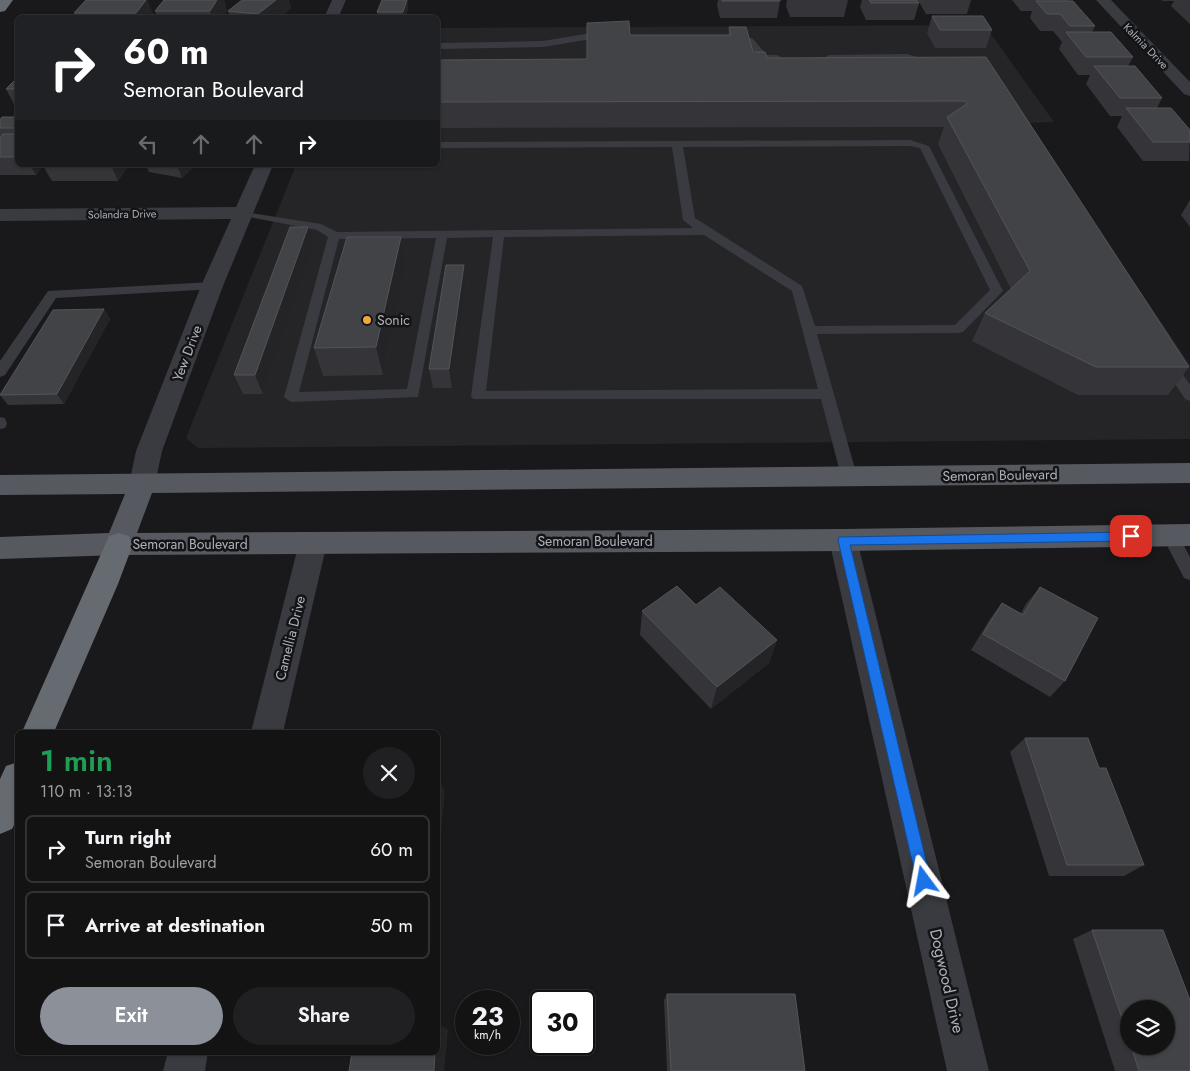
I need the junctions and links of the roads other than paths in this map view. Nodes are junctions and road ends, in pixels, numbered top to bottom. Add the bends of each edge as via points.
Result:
1 (6, 0) edge
2 (339, 0) edge
3 (1102, 0) edge
4 (0, 8) edge
5 (332, 15) edge
6 (624, 38) edge
7 (720, 40) edge
8 (440, 46) edge
9 (793, 58) edge
10 (821, 58) edge
11 (944, 66) edge
12 (1190, 91) edge
13 (677, 144) junction
14 (440, 145) edge
15 (263, 167) edge
16 (243, 213) junction
17 (0, 215) edge
18 (706, 231) junction
19 (499, 234) junction
20 (442, 235) junction
21 (334, 236) junction
22 (212, 286) junction
23 (808, 330) junction
24 (1163, 355) edge
25 (0, 372) edge
26 (826, 394) junction
27 (1190, 396) edge
28 (1190, 473) edge
29 (849, 476) junction
30 (142, 484) junction
31 (0, 485) edge
32 (1180, 536) edge
33 (843, 540) junction
34 (314, 543) junction
35 (119, 544) junction
36 (0, 548) edge
37 (1190, 573) edge
38 (39, 730) edge
39 (267, 730) edge
40 (15, 784) edge
41 (0, 817) edge
42 (187, 1055) edge
43 (184, 1071) edge
44 (968, 1071) edge

1 - 4 highway
2 - 5 street
3 - 12 street, Kalmia Drive
6 - 8 lane via 585,37 543,44
7 - 9 lane via 749,40 764,58
10 - 11 lane via 907,58
13 - 14 lane
13 - 18 lane via 689,220
13 - 23 lane via 910,143 924,146 997,291 958,329
15 - 16 street, Yew Drive
16 - 17 street, Solandra Drive
16 - 21 lane via 321,227
16 - 22 street, Yew Drive
18 - 19 lane
18 - 23 lane via 798,289
19 - 20 lane
19 - 26 lane via 478,396
20 - 21 lane
20 - 21 lane via 413,394 291,397
22 - 25 lane via 52,294
22 - 30 street, Yew Drive via 149,451
23 - 26 lane
24 - 27 lane
26 - 29 lane
28 - 29 main road, Semoran Boulevard
29 - 30 main road, Semoran Boulevard
30 - 31 main road, Semoran Boulevard
30 - 35 main road, Yew Drive
32 - 33 main road, Semoran Boulevard
32 - 37 lane
33 - 34 main road, Semoran Boulevard
33 - 44 street, Dogwood Drive
34 - 35 main road, Semoran Boulevard
34 - 39 street, Camellia Drive
35 - 36 main road, Semoran Boulevard
35 - 38 highway
40 - 41 highway
42 - 43 street

